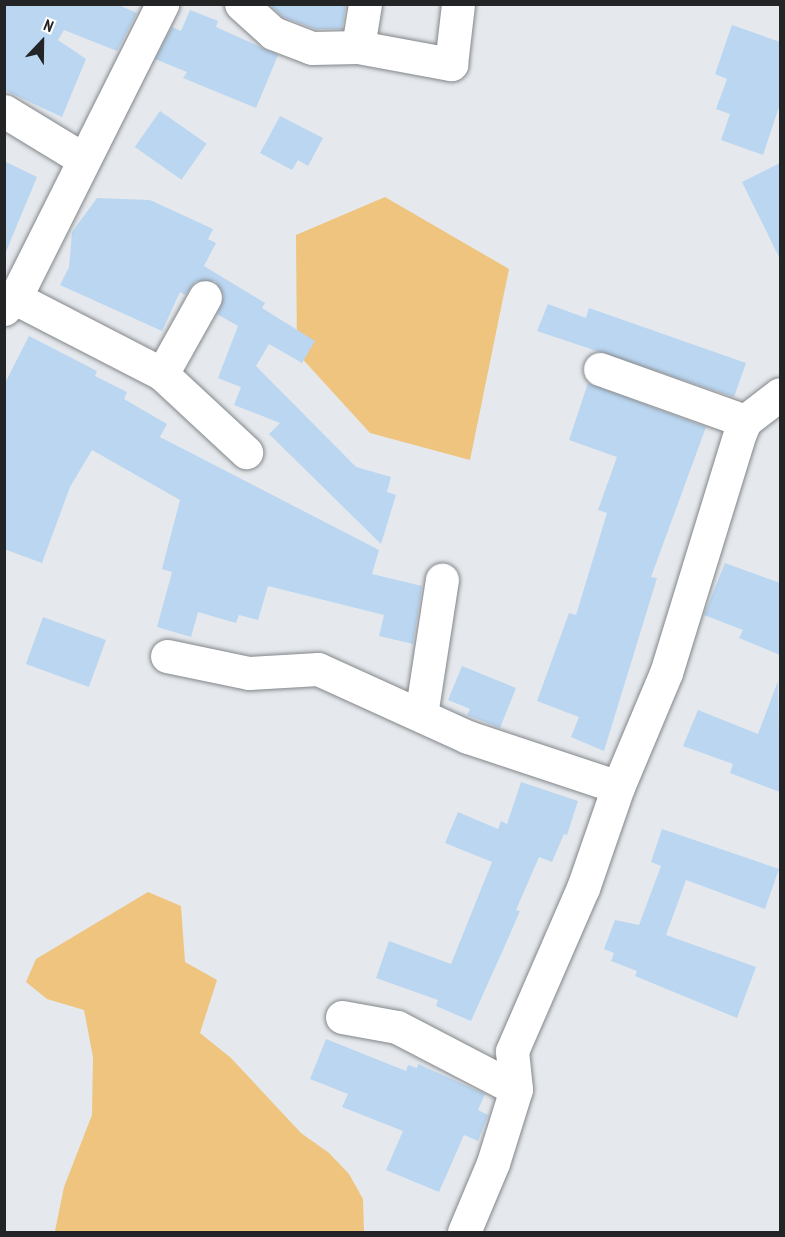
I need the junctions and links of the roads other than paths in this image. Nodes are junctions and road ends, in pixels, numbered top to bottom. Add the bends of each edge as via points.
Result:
1 (162, 4) edge
2 (241, 4) edge
3 (365, 4) edge
4 (458, 4) edge
5 (358, 47) junction
6 (4, 111) edge
7 (83, 159) junction
8 (205, 297) dead end
9 (10, 303) edge
10 (600, 369) dead end
11 (162, 374) junction
12 (780, 394) edge
13 (745, 420) junction
14 (246, 452) dead end
15 (442, 580) dead end
16 (167, 656) dead end
17 (421, 715) junction
18 (618, 787) junction
19 (342, 1017) dead end
20 (516, 1089) junction
21 (464, 1233) edge

1 - 7 street
2 - 5 street via 273,33 312,48
3 - 5 street
4 - 5 street via 451,64
6 - 7 street
7 - 9 street
8 - 11 street
9 - 11 street
10 - 13 street
11 - 14 street
12 - 13 street
13 - 18 street via 666,673
15 - 17 street
16 - 17 street via 249,673 318,669
17 - 18 street via 468,736
18 - 20 street via 583,888 512,1051
19 - 20 street via 397,1027
20 - 21 street via 493,1163

